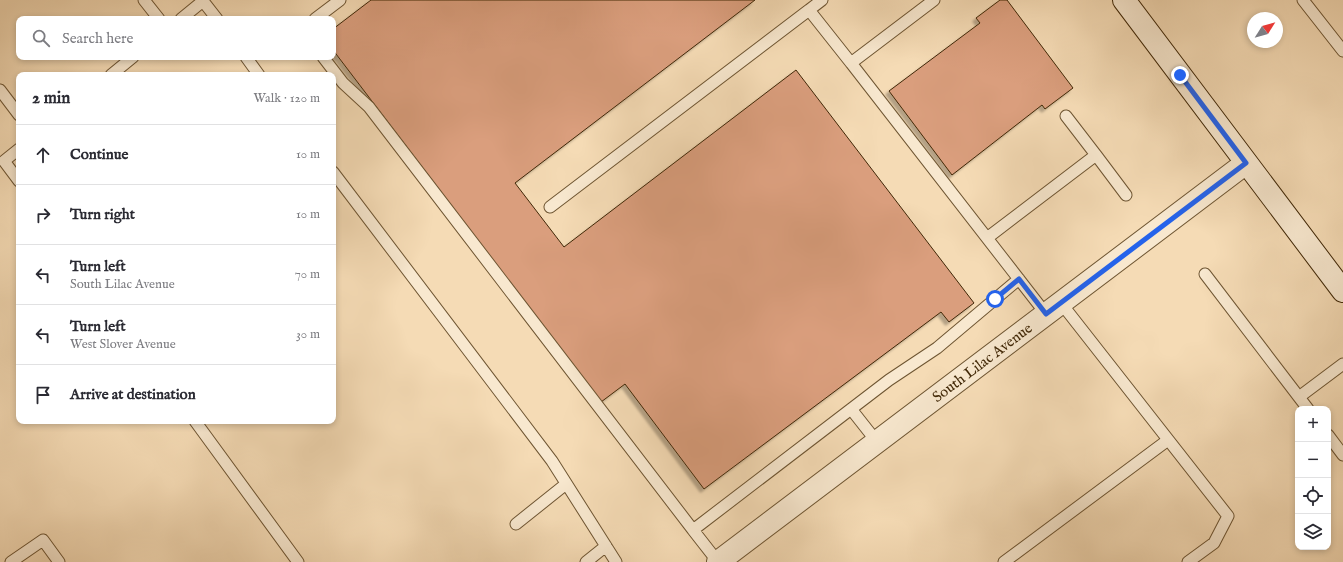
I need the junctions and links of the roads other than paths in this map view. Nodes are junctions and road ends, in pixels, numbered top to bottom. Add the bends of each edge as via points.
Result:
1 (144, 0) edge
2 (340, 0) edge
3 (822, 0) edge
4 (934, 0) edge
5 (1124, 0) edge
6 (1303, 0) edge
7 (809, 10) junction
8 (157, 16) edge
9 (185, 16) edge
10 (215, 16) edge
11 (319, 16) edge
12 (1343, 51) edge
13 (129, 60) edge
14 (248, 60) edge
15 (325, 60) edge
16 (851, 63) junction
17 (115, 72) edge
18 (257, 72) edge
19 (335, 72) edge
20 (336, 74) edge
21 (0, 90) edge
22 (16, 111) edge
23 (1066, 116) dead end
24 (16, 151) edge
25 (1096, 155) junction
26 (1246, 163) junction
27 (336, 176) edge
28 (16, 177) edge
29 (1126, 195) dead end
30 (550, 206) dead end
31 (987, 238) junction
32 (1205, 274) dead end
33 (1019, 279) junction
34 (1343, 291) edge
35 (1053, 309) junction
36 (1343, 364) edge
37 (1299, 397) junction
38 (1306, 406) edge
39 (851, 409) junction
40 (197, 424) edge
41 (1331, 439) edge
42 (1168, 440) junction
43 (877, 442) junction
44 (1343, 455) edge
45 (566, 484) junction
46 (516, 524) dead end
47 (693, 530) junction
48 (606, 546) junction
49 (11, 562) edge
50 (59, 562) edge
51 (298, 562) edge
52 (586, 562) edge
53 (616, 562) edge
54 (718, 562) edge
55 (1004, 562) edge
56 (1188, 562) edge

1 - 8 lane
2 - 11 lane
3 - 7 lane
4 - 16 lane
5 - 26 street
6 - 12 lane
7 - 16 lane
7 - 30 lane
9 - 10 lane via 203,1
13 - 17 lane
14 - 18 lane
15 - 19 lane
16 - 31 lane
20 - 47 lane via 369,107
21 - 22 lane
23 - 25 lane
24 - 28 lane via 4,161
25 - 29 lane
25 - 31 lane
26 - 34 street
26 - 35 street, South Lilac Avenue
27 - 45 lane via 552,461
31 - 33 lane
32 - 37 lane
33 - 35 lane
33 - 39 lane via 937,348
35 - 42 lane
35 - 43 street, South Lilac Avenue
36 - 37 lane
37 - 38 lane
39 - 43 lane
39 - 47 lane
40 - 51 lane
41 - 44 lane
42 - 55 lane
42 - 56 lane via 1228,516 1214,543
43 - 54 street, South Lilac Avenue
45 - 46 lane
45 - 48 lane
47 - 54 lane
48 - 52 lane
48 - 53 lane
49 - 50 lane via 43,540

